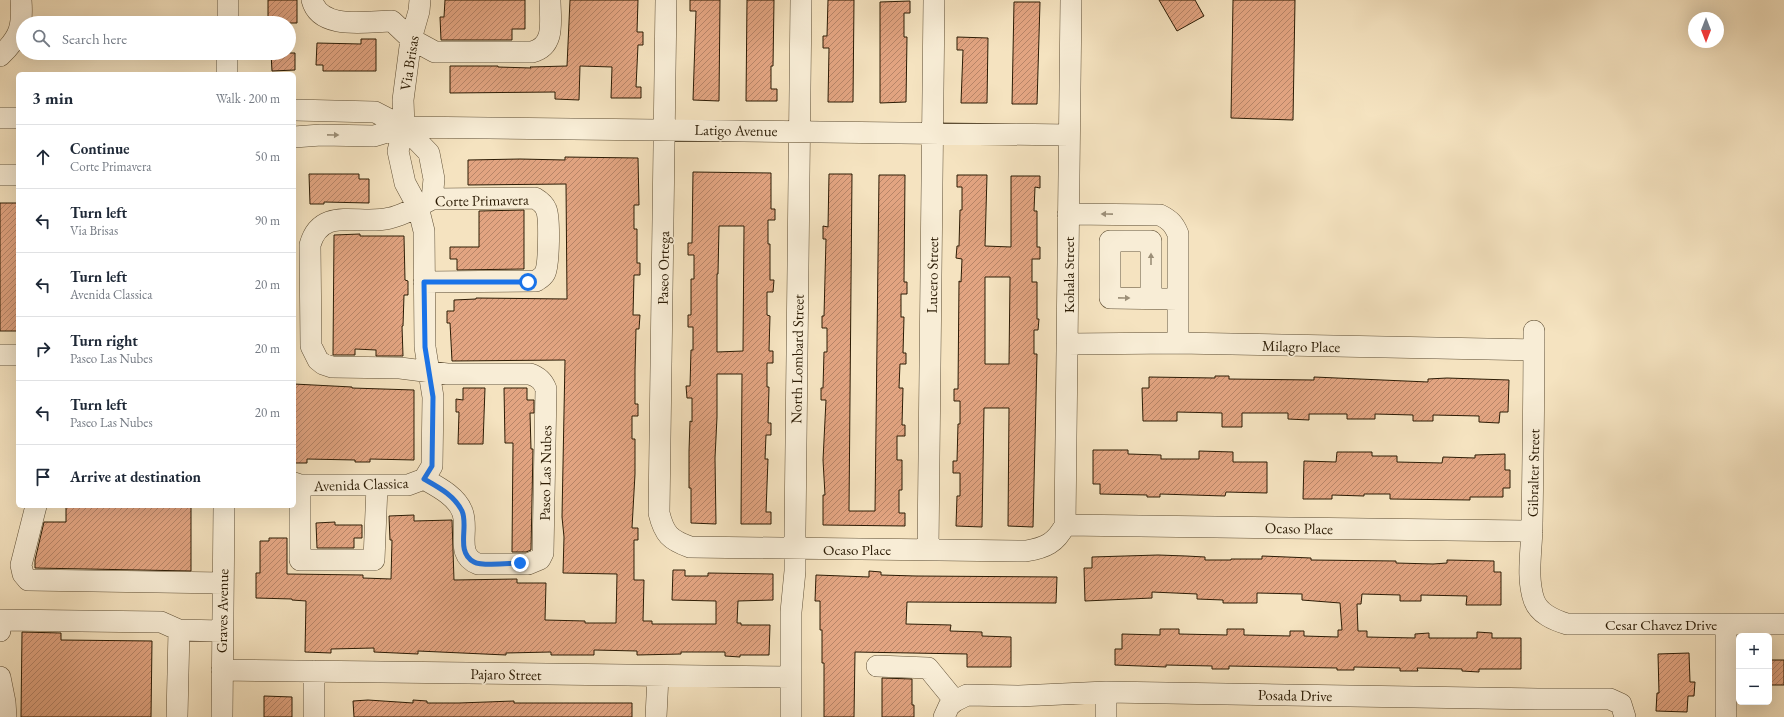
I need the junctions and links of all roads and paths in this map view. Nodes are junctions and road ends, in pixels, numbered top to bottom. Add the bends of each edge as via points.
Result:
1 (21, 0) edge
2 (228, 0) edge
3 (312, 0) edge
4 (420, 0) edge
5 (550, 0) edge
6 (666, 0) edge
7 (801, 0) edge
8 (934, 0) edge
9 (1071, 0) edge
10 (23, 16) edge
11 (228, 16) edge
12 (16, 36) edge
13 (411, 39) junction
14 (0, 56) edge
15 (227, 60) edge
16 (227, 72) edge
17 (296, 110) edge
18 (0, 118) edge
19 (16, 118) edge
20 (404, 127) junction
21 (665, 130) junction
22 (800, 131) junction
23 (933, 133) junction
24 (1069, 135) junction
25 (296, 137) edge
26 (432, 166) junction
27 (402, 172) junction
28 (0, 175) edge
29 (16, 175) edge
30 (425, 203) junction
31 (1068, 214) junction
32 (424, 282) junction
33 (1151, 298) dead end
34 (1178, 299) junction
35 (1534, 340) joint
36 (1178, 343) junction
37 (1067, 344) junction
38 (0, 355) edge
39 (16, 355) edge
40 (428, 372) junction
41 (424, 479) junction
42 (296, 486) edge
43 (377, 486) junction
44 (35, 508) edge
45 (224, 508) edge
46 (462, 512) joint
47 (1065, 526) junction
48 (1532, 531) junction
49 (666, 534) joint
50 (796, 549) junction
51 (928, 550) junction
52 (223, 583) junction
53 (1542, 612) joint
54 (1726, 624) junction
55 (1784, 624) edge
56 (179, 630) junction
57 (0, 631) edge
58 (222, 631) junction
59 (877, 666) dead end
60 (222, 670) junction
61 (314, 671) junction
62 (658, 676) junction
63 (0, 677) edge
64 (791, 678) junction
65 (1106, 692) junction
66 (950, 709) edge
67 (6, 717) edge
68 (177, 717) edge
69 (222, 717) edge
70 (314, 717) edge
71 (656, 717) edge
72 (791, 717) edge
73 (1106, 717) edge
74 (1625, 717) edge
75 (1726, 717) edge

1 - 10 street
2 - 11 street
3 - 13 street via 318,13 335,22 392,21
4 - 13 street, Via Brisas
5 - 13 street via 550,36 547,42 532,52 435,52
6 - 21 street, Paseo Ortega
7 - 22 street, North Lombard Street
8 - 23 street, Lucero Street
9 - 24 street, Kohala Street
12 - 14 street via 12,44
13 - 20 street, Via Brisas via 403,100
15 - 16 street
17 - 20 street, Latigo Avenue via 375,112
18 - 19 street
20 - 21 street, Latigo Avenue
25 -> 20 street, Latigo Avenue via 374,136
20 - 26 street, Via Brisas via 429,153
20 - 27 street, Via Brisas via 398,151
21 - 22 street, Latigo Avenue
21 - 49 street, Paseo Ortega via 659,513
22 - 23 street, Latigo Avenue
22 - 50 street, North Lombard Street
23 - 24 street, Latigo Avenue
23 - 51 street, Lucero Street
24 - 31 street, Kohala Street
26 - 27 street
26 - 30 street, Via Brisas via 434,179
27 - 30 street, Via Brisas via 405,183
28 - 29 street
30 - 32 street, Via Brisas
30 - 32 street, Corte Primavera via 535,198 547,209 548,217 547,264 545,273 536,281
30 - 40 street, Paseo Las Nubes via 390,219 326,222 315,232 310,245 311,346 318,360 332,367 400,368
34 -> 31 street via 1178,234 1175,225 1168,219 1146,214
31 - 37 street, Kohala Street
32 - 40 street, Via Brisas
33 - 34 street
34 - 36 street
35 - 36 street, Milagro Place
35 - 48 street, Gibralter Street
36 - 37 street, Milagro Place
37 - 47 street, Kohala Street
38 - 39 street
40 - 41 street, Via Brisas via 433,397 432,466
40 - 46 street, Paseo Las Nubes via 530,374 541,380 546,389 544,549 540,559 528,564 474,562 465,553
41 - 43 street, Avenida Classica via 408,485
41 - 46 street, Avenida Classica via 443,490
42 - 43 street, Avenida Classica
42 - 43 street via 300,560 374,560
44 - 52 street via 21,565 28,580
45 - 52 street, Graves Avenue
47 - 48 street, Ocaso Place
47 - 51 street, Ocaso Place via 1050,544 1040,549
48 - 53 street, Gibralter Street via 1531,587 1535,602
49 - 50 street, Ocaso Place via 690,547
50 - 51 street, Ocaso Place
50 - 64 street, North Lombard Street via 791,612
52 - 58 street, Graves Avenue
53 - 54 street, Cesar Chavez Drive via 1553,620 1567,624
54 - 55 street, Cesar Chavez Drive
54 - 75 street
56 - 57 street via 161,622 0,620
56 - 58 street
56 - 68 street
58 - 60 street, Graves Avenue
59 - 66 street, Posada Drive via 928,668
60 - 61 street, Pajaro Street
60 - 69 street, Graves Avenue
61 - 62 street, Pajaro Street
61 - 70 street
62 - 64 street, Pajaro Street
62 - 71 street
63 - 67 street
64 - 72 street, North Lombard Street
65 - 66 street, Posada Drive via 1019,696 967,695
65 - 73 street
65 - 74 street, Posada Drive via 1610,699 1621,704

